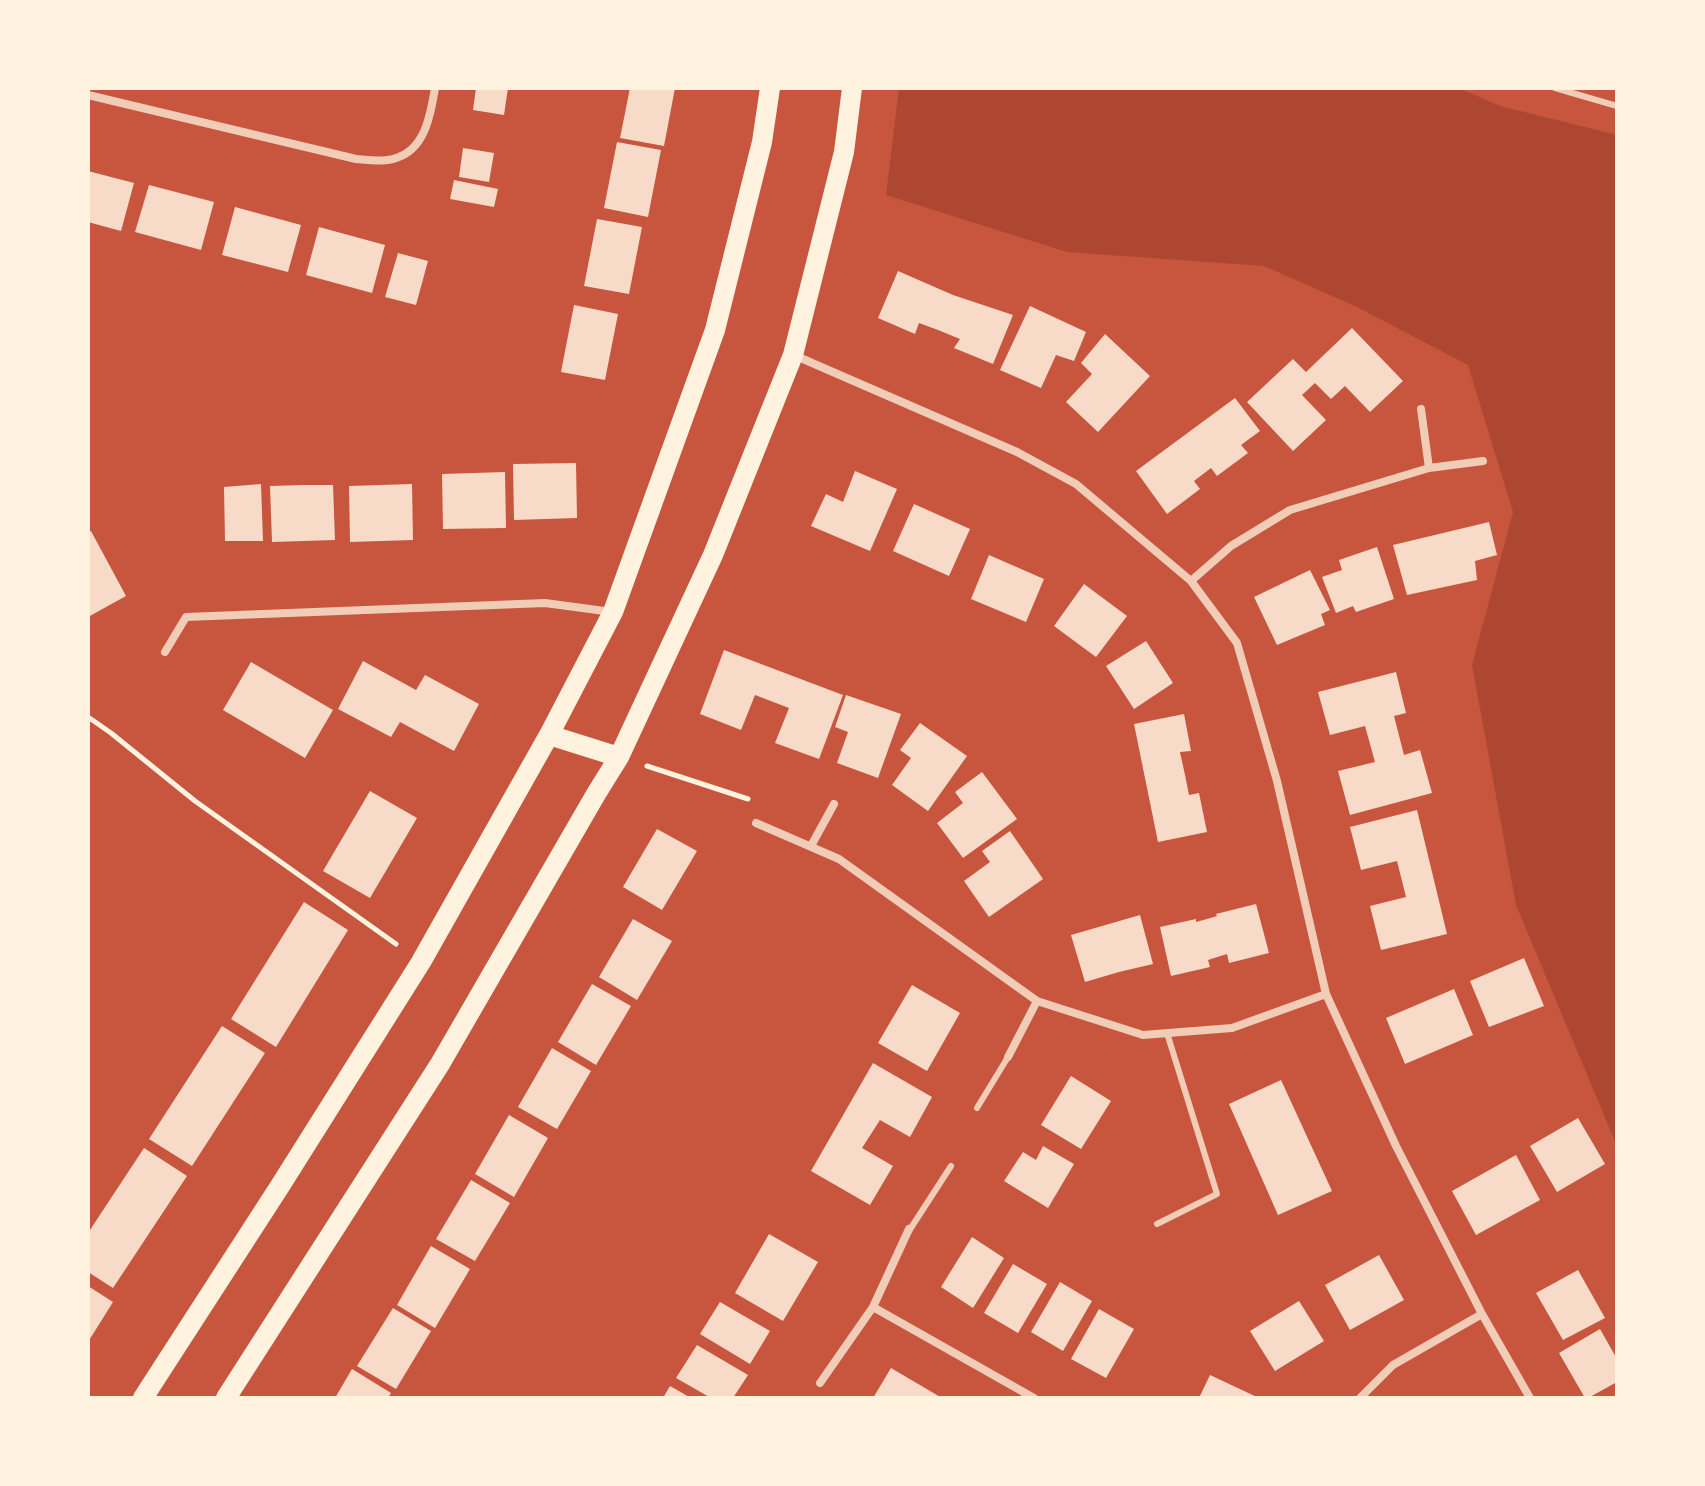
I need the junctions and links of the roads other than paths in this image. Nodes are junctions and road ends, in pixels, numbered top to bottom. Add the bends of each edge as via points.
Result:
1 (435, 88) edge
2 (770, 88) edge
3 (852, 88) edge
4 (1556, 88) edge
5 (88, 95) edge
6 (1617, 106) edge
7 (793, 355) junction
8 (1421, 409) dead end
9 (1483, 461) dead end
10 (1429, 468) junction
11 (1191, 581) junction
12 (613, 612) junction
13 (165, 652) dead end
14 (549, 735) junction
15 (619, 757) junction
16 (834, 804) dead end
17 (756, 823) road end
18 (811, 846) junction
19 (1326, 994) junction
20 (1037, 1001) junction
21 (1167, 1033) junction
22 (1008, 1057) joint
23 (977, 1108) dead end
24 (951, 1166) dead end
25 (1157, 1224) dead end
26 (908, 1232) joint
27 (873, 1307) junction
28 (1482, 1314) junction
29 (820, 1383) dead end
30 (143, 1398) edge
31 (226, 1398) edge
32 (1034, 1398) edge
33 (1360, 1398) edge
34 (1530, 1398) edge

1 - 5 street via 425,130 414,147 401,157 380,161
2 - 12 main road via 762,142 715,330
3 - 7 main road via 844,152
4 - 6 lane
7 - 11 street via 1017,452 1076,484
7 - 15 main road via 713,555
8 - 10 street
9 - 10 street
10 - 11 street via 1290,510 1231,546
11 - 19 street via 1237,643 1277,781
12 - 13 street via 545,603 186,617
12 - 14 main road
14 - 15 main road
14 - 30 main road via 421,962
15 - 31 main road via 440,1064
16 - 18 street
17 - 18 street
18 - 20 street via 839,859
19 - 21 street via 1232,1028
19 - 28 street
20 - 21 street via 1143,1035
20 - 22 street
21 - 25 lane via 1217,1194
22 - 23 lane
24 - 26 lane
26 - 27 street
27 - 29 street
27 - 32 street
28 - 33 street via 1393,1365
28 - 34 street

